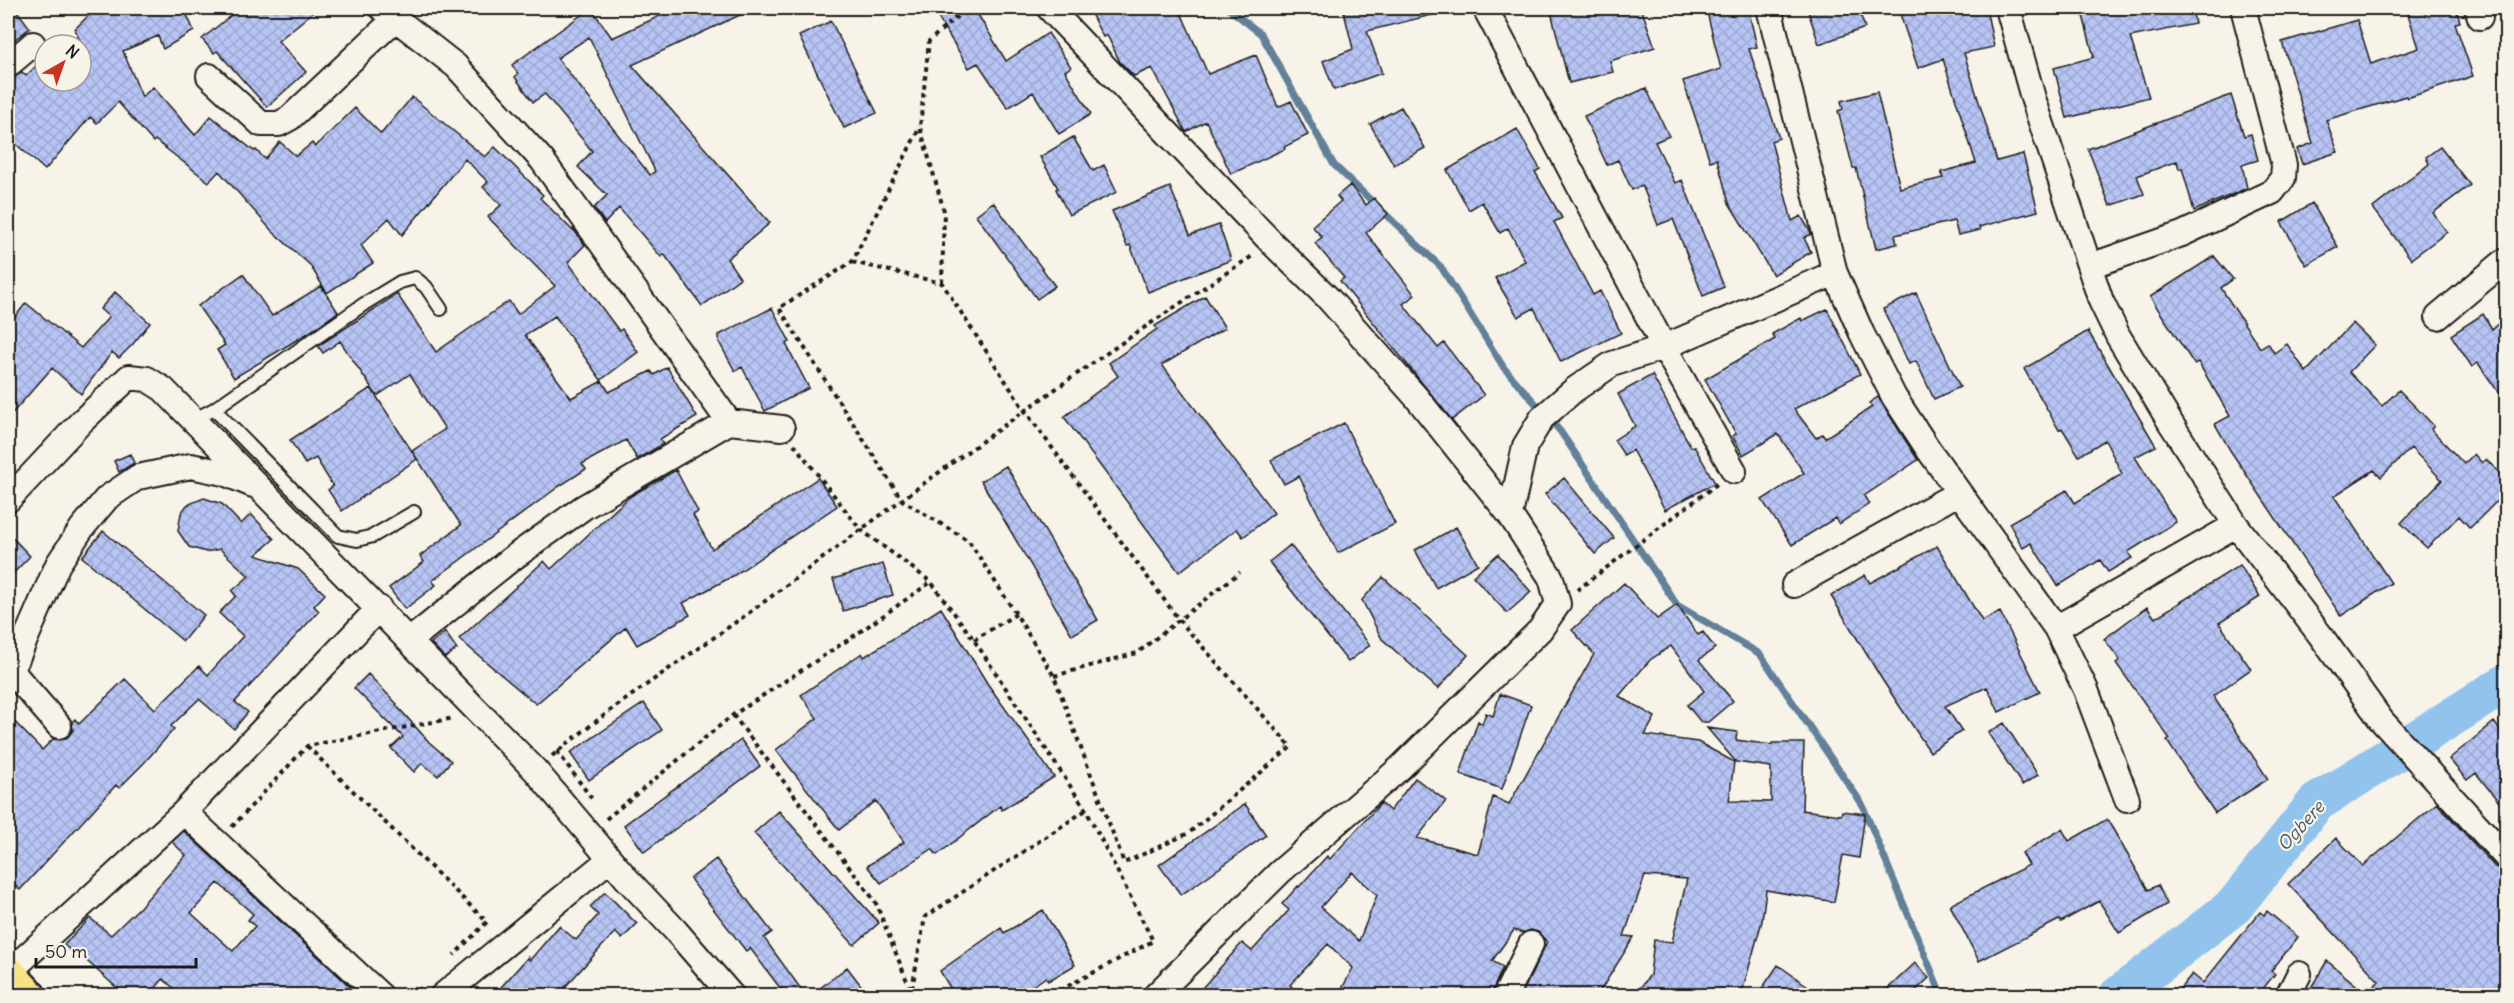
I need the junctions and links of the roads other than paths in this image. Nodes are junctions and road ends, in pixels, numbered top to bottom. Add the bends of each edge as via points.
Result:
1 (1049, 8) edge
2 (1485, 8) edge
3 (1769, 8) edge
4 (2008, 8) edge
5 (2242, 8) edge
6 (389, 13) edge
7 (33, 44) dead end
8 (8, 65) edge
9 (209, 76) dead end
10 (2506, 260) edge
11 (2090, 266) junction
12 (1835, 273) junction
13 (441, 309) dead end
14 (2438, 317) dead end
15 (1664, 347) junction
16 (203, 415) junction
17 (729, 422) junction
18 (782, 428) road end
19 (1734, 471) road end
20 (261, 489) junction
21 (1958, 493) junction
22 (8, 500) edge
23 (414, 512) dead end
24 (1510, 515) junction
25 (2236, 525) junction
26 (1794, 585) dead end
27 (379, 608) junction
28 (2056, 628) junction
29 (409, 640) junction
30 (10, 668) edge
31 (59, 726) dead end
32 (2127, 799) dead end
33 (184, 812) junction
34 (2506, 857) edge
35 (610, 859) junction
36 (1531, 944) dead end
37 (8, 973) edge
38 (2299, 974) dead end
39 (431, 991) edge
40 (29, 996) edge
41 (381, 996) edge
42 (732, 996) edge
43 (1155, 996) edge
44 (1505, 996) edge
45 (2288, 996) edge

1 - 24 street via 1327,297 1417,398
2 - 15 street
3 - 12 street
4 - 11 street via 2033,98
5 - 11 street via 2283,165 2283,178 2272,192 2182,234
6 - 9 street via 328,83 279,124 261,124
6 - 17 street via 456,66 542,160
7 - 8 street
10 - 14 street
11 - 25 street via 2101,302 2118,336
12 - 15 street
12 - 21 street via 1894,397
13 - 16 lane via 415,278 400,282
15 - 19 street
15 - 24 street via 1612,364 1546,413 1525,447
16 - 20 street
16 - 22 street via 147,379 129,377
16 - 23 lane via 339,536 357,540 373,536
17 - 18 street
17 - 29 street via 584,507
20 - 27 street
20 - 30 street via 224,473 191,466 138,477 107,498 58,564
21 - 26 street
21 - 28 street
24 - 43 street via 1551,578 1558,604 1540,630 1400,768 1280,872
25 - 28 street
25 - 34 street via 2381,720
27 - 29 street
27 - 33 street
28 - 32 street via 2086,690
29 - 35 street via 535,770
30 - 31 street
33 - 37 street
33 - 41 street
35 - 39 street
35 - 42 street
36 - 44 street
37 - 40 highway
38 - 45 street

